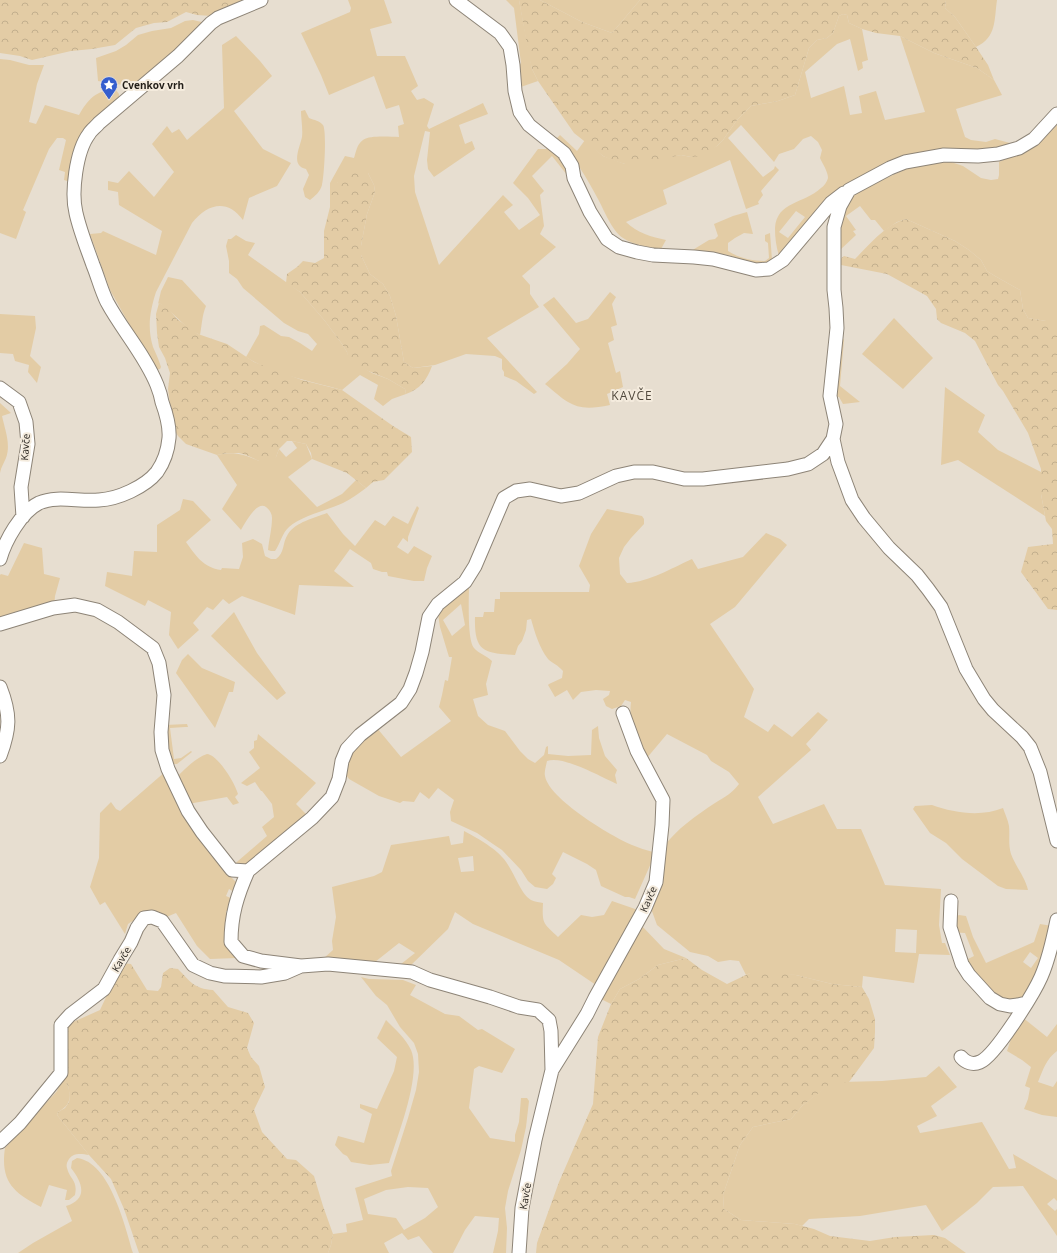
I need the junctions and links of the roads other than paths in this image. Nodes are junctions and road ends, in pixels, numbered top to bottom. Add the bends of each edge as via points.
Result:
1 (261, 0) edge
2 (456, 0) edge
3 (1057, 114) edge
4 (849, 190) junction
5 (0, 388) edge
6 (834, 439) junction
7 (23, 517) junction
8 (0, 559) edge
9 (0, 624) edge
10 (0, 687) edge
11 (623, 713) dead end
12 (0, 756) edge
13 (1057, 841) edge
14 (248, 871) junction
15 (951, 901) dead end
16 (1057, 920) edge
17 (301, 966) junction
18 (1026, 1003) junction
19 (961, 1057) dead end
20 (552, 1070) junction
21 (0, 1142) edge
22 (519, 1253) edge

1 - 7 street via 211,23 178,56 88,135 76,167 74,195 83,238 107,301 157,385 167,416 169,437 162,464 157,472 124,495 98,500 50,500 39,503
2 - 4 street via 500,33 510,47 520,112 529,125 564,154 572,166 574,178 590,212 607,240 619,247 653,255 713,259 756,270 769,269 783,260 831,203
3 - 4 street via 1034,139 1019,148 998,154 944,155 905,162
4 - 6 street via 840,206 834,227 836,328 830,396 836,424
5 - 7 street, Kavče via 19,402 26,422 28,444 21,487
6 - 13 street via 838,462 852,500 869,524 917,575 941,607 966,669 984,699 1030,747 1040,772
6 - 14 street via 823,454 808,464 788,469 703,479 634,472 616,476 580,493 561,496 530,489 516,491 504,498 475,566 465,582 438,604 429,617 416,673 401,703 360,735 347,749 332,797 312,818
7 - 8 street via 13,529
9 - 14 street via 53,608 75,605 97,610 153,648 159,663 164,695 161,732 162,750 168,769 188,811 202,832 232,870
10 - 12 street via 7,704 9,729
11 - 20 street, Kavče via 637,751 663,800 656,882 645,908 587,1014
14 - 17 street, Kavče via 237,897 231,942 243,956
15 - 18 street via 950,927 962,964 969,976 990,998 1000,1004 1010,1006
16 - 18 street via 1050,953 1041,977
17 - 20 street, Kavče via 328,964 412,972 430,980 519,1007 538,1010 549,1020
17 - 21 street, Kavče via 285,973 261,977 210,973 193,965 162,921 152,917 144,918 104,989 61,1025 61,1073 20,1123
18 - 19 street via 1008,1031 981,1062 972,1064
20 - 22 street, Kavče via 522,1208

